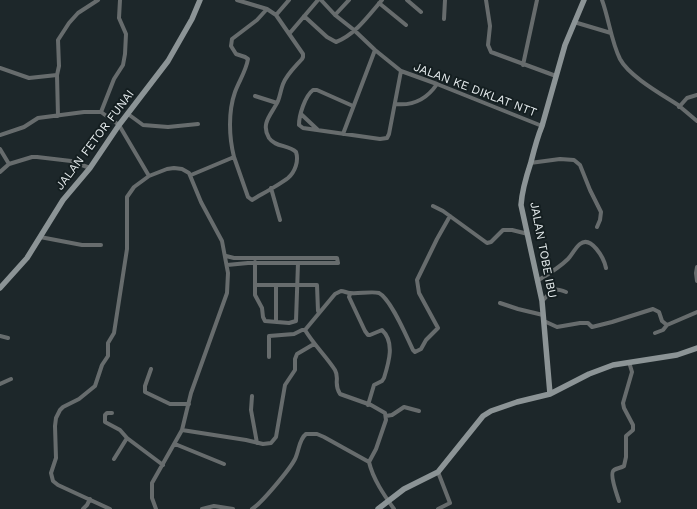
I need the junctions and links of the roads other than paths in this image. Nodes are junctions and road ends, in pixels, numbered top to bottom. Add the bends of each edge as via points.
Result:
1 (98, 0) edge
2 (120, 0) edge
3 (200, 0) edge
4 (237, 0) edge
5 (258, 0) edge
6 (289, 0) edge
7 (319, 0) edge
8 (349, 0) edge
9 (407, 0) edge
10 (439, 0) edge
11 (486, 0) edge
12 (538, 0) edge
13 (584, 0) edge
14 (602, 0) edge
15 (380, 1) edge
16 (445, 2) edge
17 (256, 6) junction
18 (268, 9) junction
19 (421, 12) dead end
20 (276, 15) junction
21 (335, 15) junction
22 (304, 16) junction
23 (444, 19) dead end
24 (574, 22) junction
25 (406, 25) dead end
26 (354, 30) junction
27 (611, 32) junction
28 (289, 34) junction
29 (375, 50) junction
30 (523, 65) junction
31 (0, 68) edge
32 (401, 71) junction
33 (57, 75) junction
34 (556, 76) junction
35 (437, 84) junction
36 (697, 95) edge
37 (255, 96) dead end
38 (277, 103) junction
39 (395, 104) junction
40 (353, 106) junction
41 (679, 106) junction
42 (101, 112) junction
43 (128, 114) junction
44 (301, 114) junction
45 (58, 116) junction
46 (697, 121) edge
47 (198, 124) dead end
48 (119, 125) junction
49 (542, 126) junction
50 (318, 130) junction
51 (343, 134) junction
52 (0, 136) edge
53 (0, 149) edge
54 (234, 157) junction
55 (530, 163) junction
56 (9, 164) junction
57 (90, 168) junction
58 (0, 172) edge
59 (191, 175) junction
60 (149, 176) junction
61 (271, 188) junction
62 (433, 206) dead end
63 (450, 216) junction
64 (280, 220) dead end
65 (596, 227) dead end
66 (528, 234) junction
67 (40, 237) junction
68 (101, 245) dead end
69 (226, 256) junction
70 (255, 258) junction
71 (298, 261) junction
72 (255, 264) junction
73 (227, 265) junction
74 (697, 267) edge
75 (606, 268) dead end
76 (537, 281) junction
77 (697, 281) edge
78 (255, 285) junction
79 (276, 286) junction
80 (297, 286) junction
81 (0, 288) edge
82 (566, 292) dead end
83 (350, 294) junction
84 (542, 301) junction
85 (500, 303) dead end
86 (318, 311) dead end
87 (697, 312) edge
88 (543, 314) junction
89 (544, 321) junction
90 (276, 322) junction
91 (667, 325) junction
92 (305, 330) junction
93 (655, 333) dead end
94 (0, 336) edge
95 (8, 338) dead end
96 (314, 344) junction
97 (697, 348) edge
98 (269, 357) dead end
99 (629, 362) junction
100 (151, 369) dead end
101 (11, 379) dead end
102 (0, 384) edge
103 (550, 394) junction
104 (252, 396) dead end
105 (188, 404) junction
106 (368, 405) junction
107 (419, 411) dead end
108 (112, 412) dead end
109 (386, 416) junction
110 (182, 430) junction
111 (127, 438) junction
112 (256, 443) junction
113 (175, 444) junction
114 (114, 459) dead end
115 (369, 462) junction
116 (224, 464) dead end
117 (163, 465) junction
118 (438, 472) junction
119 (90, 499) junction
120 (388, 501) junction
121 (618, 501) dead end
122 (83, 509) edge
123 (110, 509) edge
124 (156, 509) edge
125 (202, 509) edge
126 (233, 509) edge
127 (252, 509) edge
128 (378, 509) edge
129 (394, 509) edge
130 (438, 509) edge

1 - 33 street via 78,13 59,38
2 - 42 street via 119,18 126,34 125,54 123,65 111,85
3 - 43 street, JALAN FETOR FUNAI via 175,49
4 - 17 street
5 - 17 street
6 - 20 street
7 - 21 street, JALAN KE DIKLAT NTT
7 - 22 street
8 - 21 street
9 - 19 street
10 - 16 street
11 - 30 street via 490,19 490,50
12 - 30 street
13 - 24 street, JALAN TOBE IBU
14 - 27 street
15 - 25 street
15 - 26 street
16 - 23 street
17 - 18 street
18 - 20 street
18 - 54 street via 231,42 236,54 248,59 231,109 231,146
20 - 28 street
21 - 26 street, JALAN KE DIKLAT NTT
22 - 26 street via 334,41 342,40
22 - 28 street
24 - 27 street
24 - 34 street, JALAN TOBE IBU
26 - 29 street, JALAN KE DIKLAT NTT
27 - 41 street via 617,52 626,67 652,89
28 - 38 street via 304,57 285,78
29 - 32 street, JALAN KE DIKLAT NTT
29 - 40 street
30 - 34 street
31 - 33 street via 29,78
32 - 35 street, JALAN KE DIKLAT NTT
32 - 39 street, JALAN KE DIKLAT NTT
33 - 45 street
34 - 49 street, JALAN TOBE IBU
35 - 39 street via 423,99
35 - 49 street, JALAN KE DIKLAT NTT
36 - 41 street via 686,99
37 - 38 street
38 - 61 street via 267,120 269,138 274,143 294,150 297,158 290,176
39 - 51 street, JALAN KE DIKLAT NTT via 390,134 387,138
40 - 44 street via 313,90
40 - 51 street
41 - 46 street
42 - 45 street
42 - 48 street
43 - 47 street via 143,125 168,127
43 - 48 street, JALAN FETOR FUNAI
44 - 50 street
44 - 50 street via 298,123 300,127
45 - 52 street via 36,119 24,127
48 - 57 street, JALAN FETOR FUNAI
48 - 60 street
49 - 55 street, JALAN TOBE IBU
50 - 51 street
53 - 56 street
54 - 59 street
54 - 61 street via 250,199
55 - 65 street via 560,159 577,161 601,212
55 - 66 street, JALAN TOBE IBU via 522,200
56 - 57 street via 32,157 75,161
56 - 58 street
57 - 67 street, JALAN FETOR FUNAI via 63,200
59 - 60 street via 174,168
59 - 69 street via 201,202 222,241
60 - 119 street via 134,187 127,197 126,256 115,328 108,343 108,356 95,386 79,399 63,407 55,422 57,450 52,473 53,481
61 - 64 street
62 - 63 street
63 - 66 street via 487,243 503,230
63 - 83 street via 417,280 419,293 438,328 420,350 413,350 400,322 381,295
66 - 76 street, JALAN TOBE IBU
67 - 68 street via 82,245
67 - 81 street, JALAN FETOR FUNAI via 28,258
69 - 70 street
69 - 73 street
70 - 71 street
70 - 72 street
71 - 71 street via 338,264 337,258
71 - 72 street
71 - 80 street
72 - 73 street
72 - 78 street
73 - 105 street via 227,292
74 - 77 street
75 - 76 street via 596,248 588,242 583,242 569,258
76 - 84 street, JALAN TOBE IBU
78 - 79 street
78 - 90 street via 254,295 262,308 265,321
79 - 80 street
79 - 90 street
80 - 86 street via 317,286
80 - 90 street via 296,321
82 - 84 street via 552,290
83 - 92 street via 341,291 335,294
83 - 106 street via 349,297 365,332 370,335 383,330 390,347 384,378 374,385
84 - 88 street, JALAN TOBE IBU
85 - 88 street
87 - 91 street
88 - 89 street, JALAN TOBE IBU
89 - 91 street via 557,327 587,323 593,327 653,310 659,312 662,321
89 - 103 street, JALAN TOBE IBU
91 - 93 street
92 - 96 street
92 - 98 street via 294,334 269,336
94 - 95 street
96 - 106 street via 336,371 336,384 340,394
96 - 112 street via 296,356 295,370 285,385 278,428 273,441 269,444
97 - 99 street via 677,355
99 - 103 street via 598,370
99 - 121 street via 632,372 623,402 633,430 626,436 624,466 612,472
100 - 105 street via 145,392 170,404
101 - 102 street
103 - 118 street via 487,413
104 - 112 street via 251,410
105 - 110 street
106 - 109 street via 381,410
107 - 109 street via 404,407
108 - 111 street via 105,415 105,422 117,428
109 - 115 street via 376,449
110 - 112 street
110 - 113 street
111 - 114 street
111 - 117 street
113 - 116 street
113 - 117 street
115 - 120 street
115 - 127 street via 324,437 306,434 302,438 295,460
117 - 124 street via 152,483 152,498
118 - 120 street via 408,486
118 - 130 street via 450,503
119 - 122 street
119 - 123 street
120 - 128 street
120 - 129 street
125 - 126 street via 219,506

